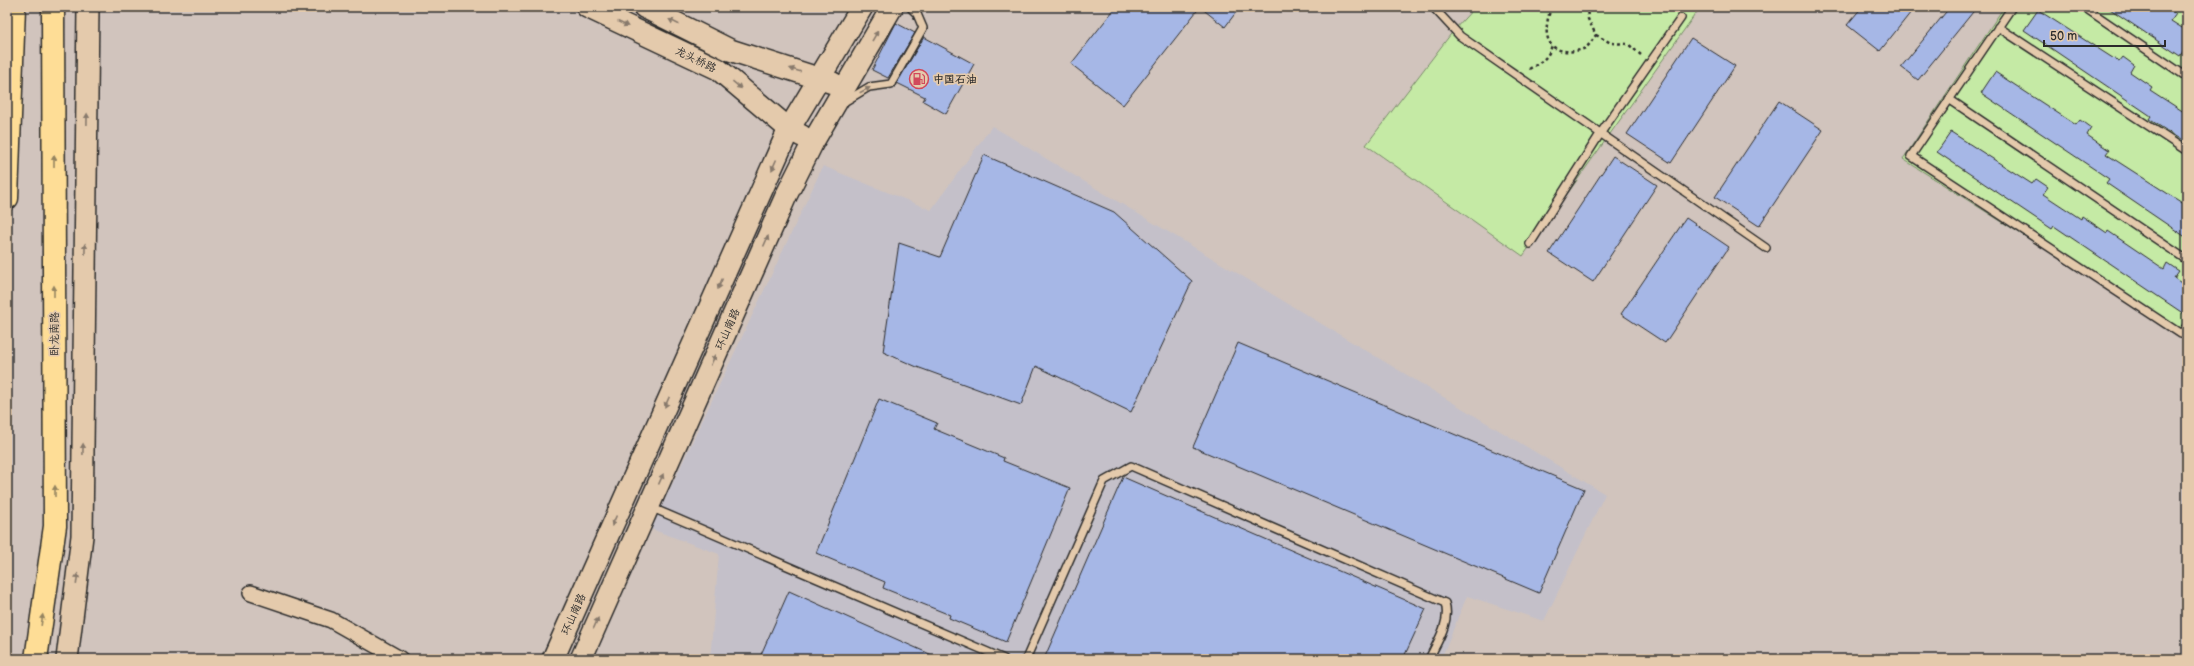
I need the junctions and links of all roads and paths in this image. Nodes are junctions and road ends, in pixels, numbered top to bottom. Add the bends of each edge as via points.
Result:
1 (14, 7) edge
2 (53, 7) edge
3 (88, 7) edge
4 (587, 7) edge
5 (644, 7) edge
6 (862, 7) edge
7 (892, 7) edge
8 (910, 7) edge
9 (1433, 7) edge
10 (1550, 7) edge
11 (1586, 7) edge
12 (2012, 7) edge
13 (2084, 7) edge
14 (1681, 18) dead end
15 (1998, 27) junction
16 (1596, 35) junction
17 (1552, 45) junction
18 (1651, 62) junction
19 (1514, 74) junction
20 (820, 77) junction
21 (2187, 77) edge
22 (844, 88) junction
23 (1949, 99) junction
24 (832, 110) junction
25 (789, 129) junction
26 (1600, 134) junction
27 (813, 142) junction
28 (2187, 151) edge
29 (7, 198) edge
30 (1530, 244) dead end
31 (1766, 248) dead end
32 (2187, 260) edge
33 (2187, 327) edge
34 (648, 507) junction
35 (251, 593) dead end
36 (36, 659) edge
37 (67, 659) edge
38 (400, 659) edge
39 (553, 659) edge
40 (581, 659) edge
41 (1004, 659) edge
42 (1026, 659) edge
43 (1429, 659) edge

1 - 29 highway
36 -> 2 highway, 卧龙南路 via 55,526
37 -> 3 street via 82,536
4 -> 25 street, 龙头桥路 via 718,69
20 -> 5 street, 龙头桥路 via 730,50
6 - 20 street, 环山南路
22 -> 7 street, 环山南路
24 -> 8 lane via 869,87 891,84 923,28 917,14
9 - 19 lane via 1460,36
10 - 17 path via 1546,30 1549,43
11 - 16 path via 1588,19
12 - 15 lane
13 - 21 lane
14 - 18 lane
15 - 23 lane
15 - 28 lane
16 - 17 path via 1583,49 1566,52
16 - 18 path via 1611,43 1628,44
17 - 19 path via 1549,55 1544,60 1526,71
18 - 26 lane
19 - 26 lane
20 - 22 street, 龙头桥路
20 - 25 street, 环山南路
22 - 24 street, 环山南路
23 - 32 lane
23 - 33 lane via 1910,156 2181,334
24 - 27 street, 环山南路
25 - 27 street, 龙头桥路
25 -> 39 street, 环山南路
26 - 30 lane
26 - 31 lane
34 -> 27 street, 环山南路 via 786,196
40 -> 34 street, 环山南路
34 - 41 lane
35 - 38 street via 331,620
42 - 43 lane via 1104,482 1131,466 1445,603 1448,611 1447,620

